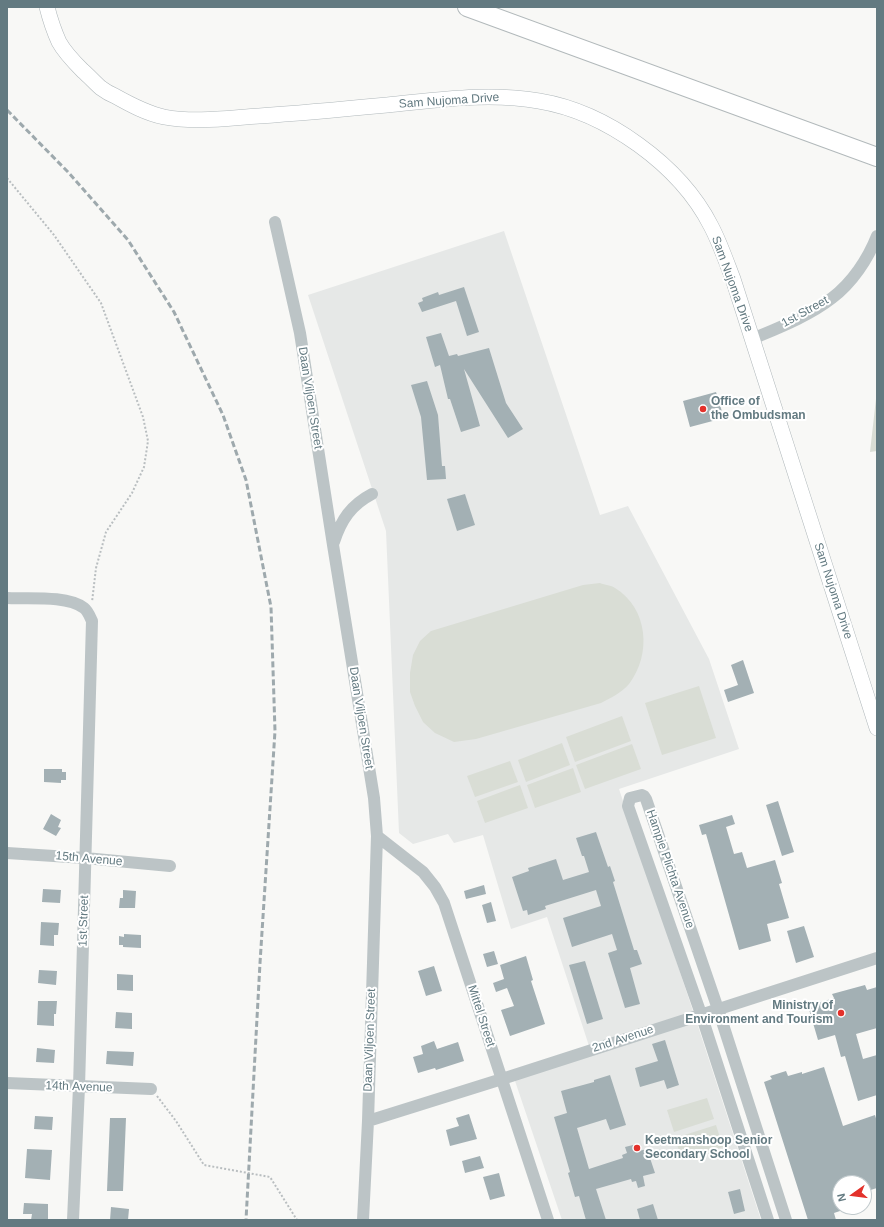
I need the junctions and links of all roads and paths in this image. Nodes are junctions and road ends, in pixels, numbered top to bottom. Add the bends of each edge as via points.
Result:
1 (47, 7) edge
2 (467, 7) edge
3 (869, 154) edge
4 (7, 178) edge
5 (274, 222) dead end
6 (877, 236) edge
7 (752, 339) junction
8 (372, 494) dead end
9 (333, 545) junction
10 (7, 598) edge
11 (92, 621) junction
12 (874, 711) edge
13 (877, 728) edge
14 (378, 836) junction
15 (7, 853) edge
16 (86, 858) junction
17 (170, 866) dead end
18 (877, 958) edge
19 (718, 1009) junction
20 (701, 1014) junction
21 (502, 1079) junction
22 (7, 1083) edge
23 (79, 1087) junction
24 (151, 1089) joint
25 (368, 1121) junction
26 (73, 1220) edge
27 (297, 1220) edge
28 (363, 1220) edge
29 (548, 1220) edge
30 (768, 1220) edge
31 (786, 1220) edge

1 - 7 main road, Sam Nujoma Drive via 60,42 72,60 102,89 135,108 166,117 207,120 471,96 541,101 578,111 614,128 645,149 673,174 694,199 711,225 723,252
2 - 3 highway
4 - 11 path via 54,235 101,304 143,417 148,441 144,466 132,493 106,532 96,568
5 - 9 street, Daan Viljoen Street via 300,333
6 - 7 street, 1st Street via 856,275 832,298 799,318
7 - 12 main road, Sam Nujoma Drive
8 - 9 street via 350,511 339,527
9 - 14 street, Daan Viljoen Street
10 - 11 street via 62,600 75,603 85,609
11 - 16 street, 1st Street
12 - 13 main road, Sam Nujoma Drive
14 - 21 street, Mittel Street via 423,872 435,886 444,903
14 - 25 street, Daan Viljoen Street
15 - 16 street, 15th Avenue
16 - 17 street, 15th Avenue
16 - 23 street, 1st Street
18 - 19 street, 2nd Avenue
19 - 20 street, 2nd Avenue
19 - 20 street, Hampie Plichta Avenue via 646,799 642,795 630,798 628,806
19 - 31 street, Hampie Plichta Avenue
20 - 21 street, 2nd Avenue
20 - 30 street, Hampie Plichta Avenue
21 - 25 street, 2nd Avenue
21 - 29 street, Mittel Street
22 - 23 street, 14th Avenue
23 - 24 street, 14th Avenue
23 - 26 street, 1st Street
24 - 27 path via 176,1121 204,1165 270,1177
25 - 28 street, Daan Viljoen Street

